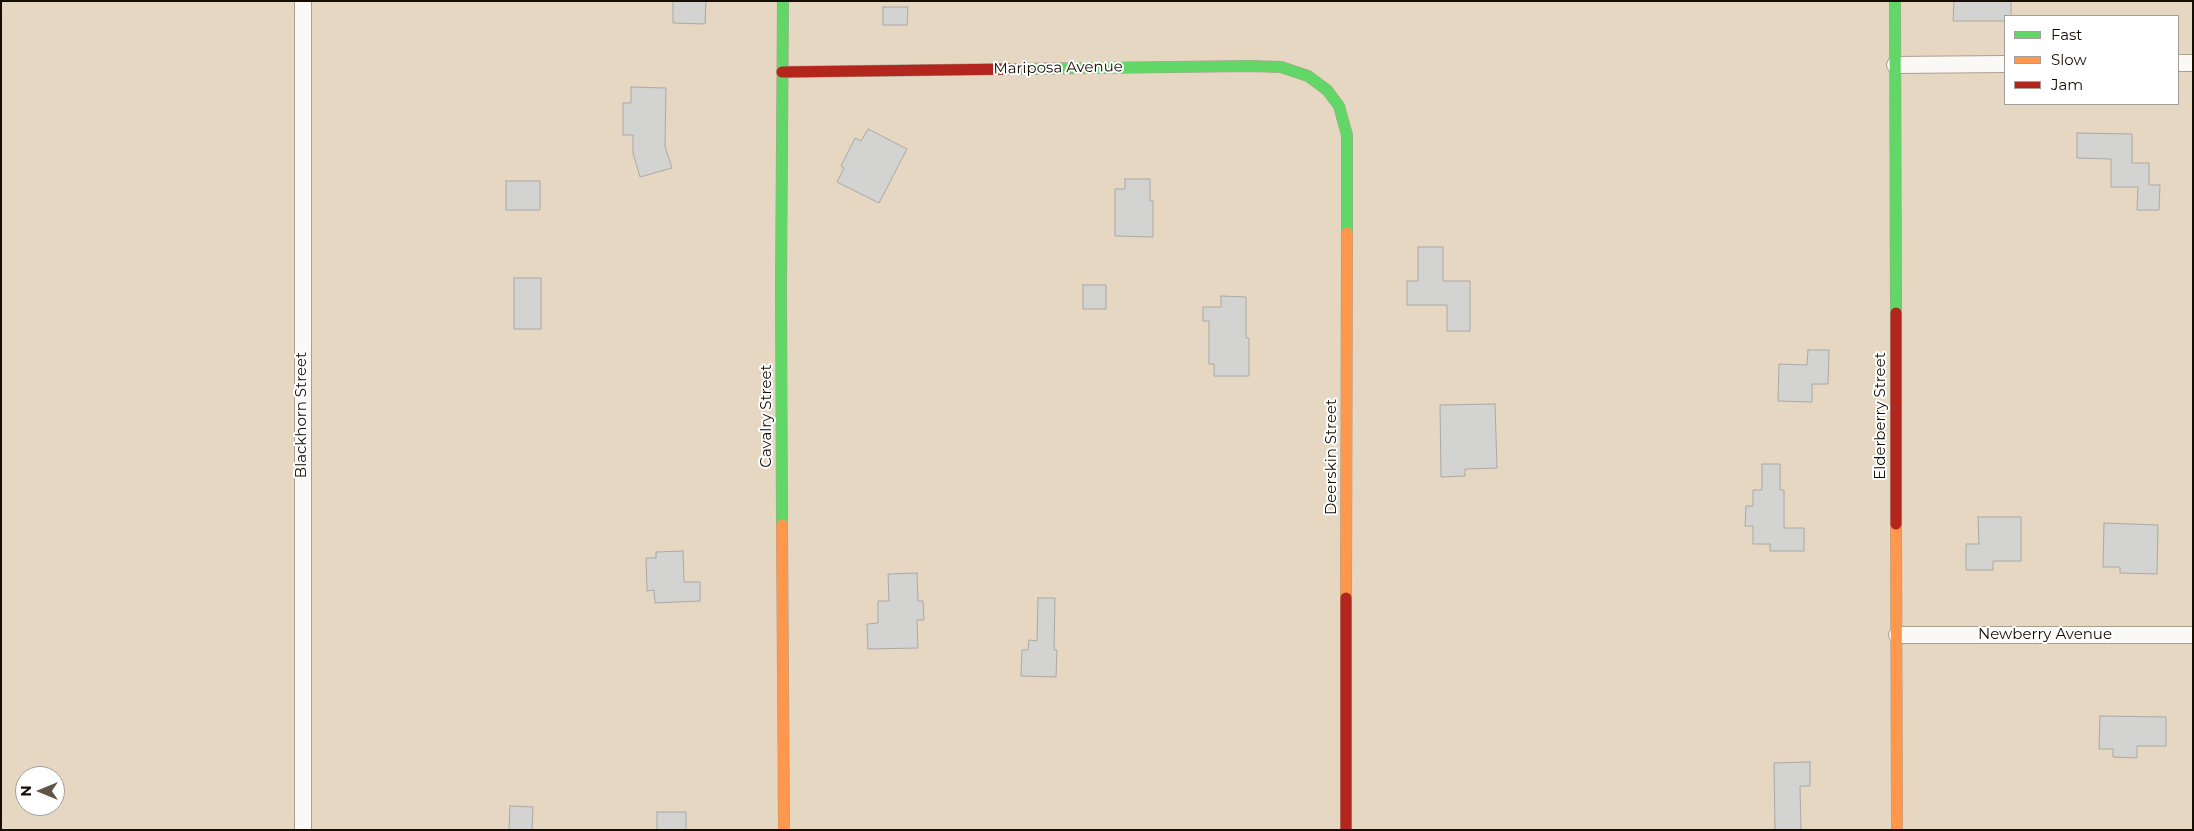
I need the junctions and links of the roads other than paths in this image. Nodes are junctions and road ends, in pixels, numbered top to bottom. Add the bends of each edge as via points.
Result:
1 (303, 1) edge
2 (783, 1) edge
3 (1895, 1) edge
4 (2179, 63) edge
5 (2193, 63) edge
6 (2004, 64) edge
7 (1895, 65) junction
8 (782, 72) junction
9 (1327, 90) joint
10 (2193, 634) edge
11 (1897, 635) junction
12 (303, 830) edge
13 (784, 830) edge
14 (1346, 830) edge
15 (1897, 830) edge

1 - 12 street, Blackhorn Street
2 - 8 street, Cavalry Street
3 - 7 street, Elderberry Street
4 - 5 street
6 - 7 street
7 - 11 street, Elderberry Street
8 - 9 street, Mariposa Avenue via 1250,66 1281,68 1308,76
8 - 13 street, Cavalry Street
9 - 14 street, Deerskin Street via 1339,106 1347,135
10 - 11 street, Newberry Avenue
11 - 15 street, Elderberry Street

